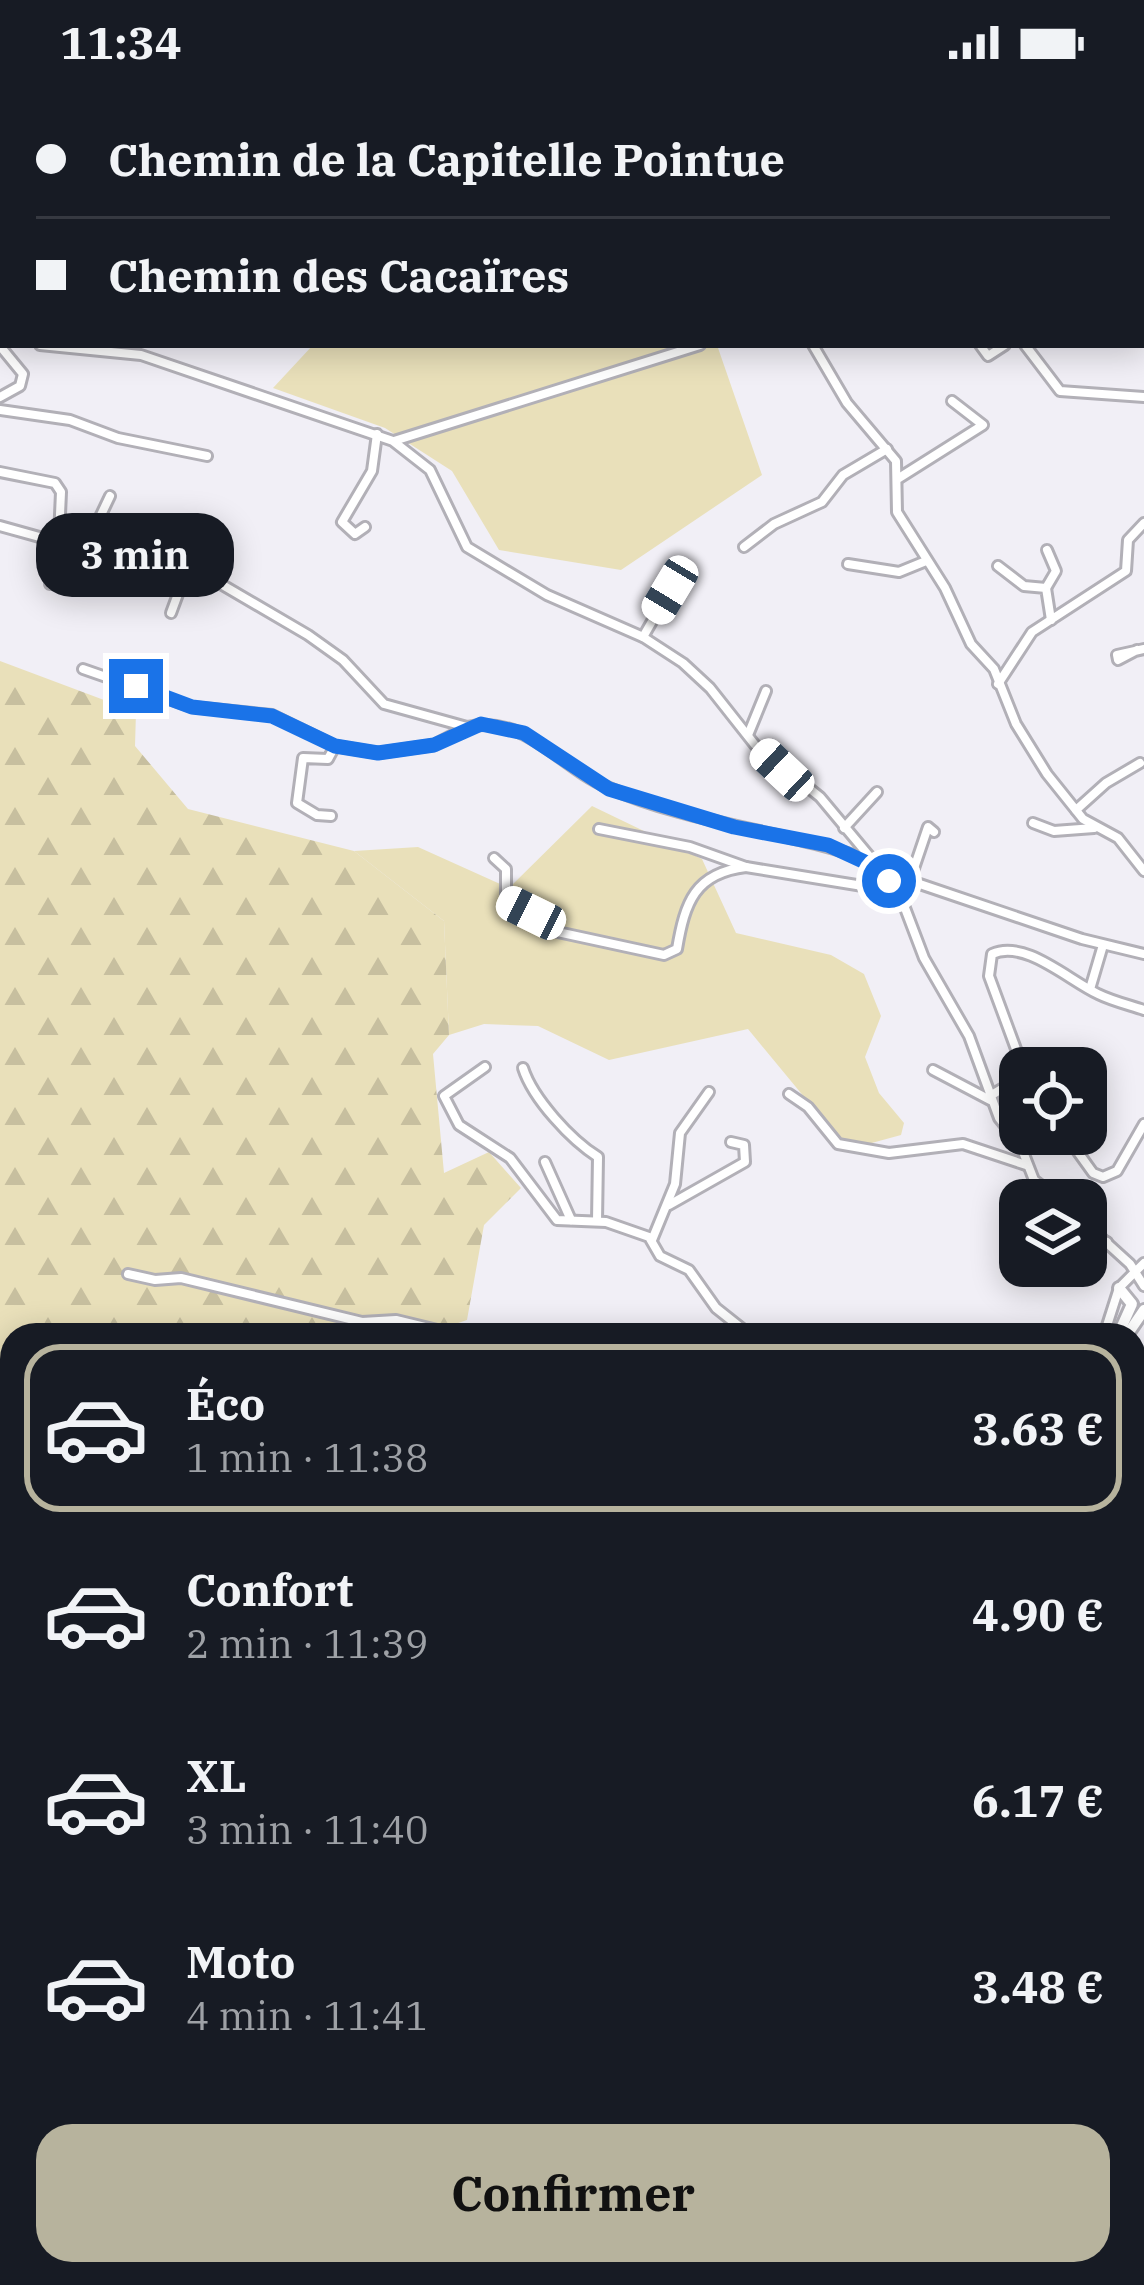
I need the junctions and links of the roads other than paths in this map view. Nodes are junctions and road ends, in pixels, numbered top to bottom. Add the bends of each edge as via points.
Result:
1 (5, 348) edge
2 (70, 348) edge
3 (690, 348) edge
4 (815, 348) edge
5 (1027, 348) edge
6 (0, 397) edge
7 (1144, 397) edge
8 (952, 401) dead end
9 (0, 410) edge
10 (377, 434) junction
11 (393, 441) junction
12 (887, 449) junction
13 (207, 456) dead end
14 (0, 472) edge
15 (899, 478) junction
16 (110, 496) dead end
17 (1144, 523) edge
18 (0, 526) edge
19 (364, 527) dead end
20 (91, 536) junction
21 (57, 537) junction
22 (744, 547) dead end
23 (1047, 550) dead end
24 (926, 561) junction
25 (848, 564) dead end
26 (998, 566) dead end
27 (188, 567) junction
28 (50, 584) dead end
29 (1046, 588) junction
30 (670, 590) dead end
31 (171, 613) dead end
32 (1051, 620) junction
33 (643, 637) junction
34 (83, 669) dead end
35 (998, 684) junction
36 (766, 692) dead end
37 (467, 727) junction
38 (748, 736) junction
39 (335, 746) junction
40 (1140, 764) dead end
41 (878, 792) dead end
42 (1076, 810) junction
43 (331, 816) dead end
44 (1033, 823) dead end
45 (844, 828) junction
46 (1094, 828) junction
47 (599, 829) dead end
48 (934, 832) dead end
49 (494, 858) dead end
50 (875, 862) junction
51 (746, 867) junction
52 (1144, 871) edge
53 (908, 879) junction
54 (893, 882) junction
55 (1103, 945) junction
56 (1144, 954) edge
57 (1090, 989) junction
58 (1144, 1010) edge
59 (1015, 1047) edge
60 (484, 1067) dead end
61 (523, 1068) dead end
62 (933, 1070) dead end
63 (709, 1092) dead end
64 (999, 1093) edge
65 (789, 1094) dead end
66 (991, 1099) junction
67 (1144, 1124) edge
68 (730, 1142) dead end
69 (1080, 1155) edge
70 (545, 1162) dead end
71 (1026, 1165) junction
72 (1033, 1179) edge
73 (668, 1205) junction
74 (571, 1220) junction
75 (597, 1221) junction
76 (652, 1240) junction
77 (1107, 1243) edge
78 (1144, 1263) edge
79 (1135, 1270) junction
80 (128, 1274) dead end
81 (1144, 1286) edge
82 (1119, 1288) junction
83 (408, 1323) edge
84 (735, 1323) edge
85 (1108, 1323) edge
86 (1126, 1323) edge
87 (0, 2191) edge
88 (0, 2217) edge

1 - 6 street via 23,374 20,386
2 - 10 street via 141,355
3 - 11 street
4 - 12 street
5 - 7 street via 1060,391
8 - 15 street via 983,425
9 - 13 street
10 - 11 street
10 - 19 street via 372,471 342,522 356,534
11 - 33 street via 430,470 467,548
12 - 15 street
12 - 22 street via 843,475 822,502
14 - 21 street via 55,483
15 - 24 street via 897,512
16 - 20 street
17 - 32 street via 1128,540 1126,571
18 - 21 street
20 - 21 street
20 - 27 street via 156,546
21 - 28 street
23 - 29 street via 1056,571
24 - 25 street via 899,572
24 - 35 street
26 - 29 street via 1024,586
27 - 31 street
27 - 37 street via 308,635 384,704
29 - 32 street
30 - 33 street
32 - 35 street via 1032,632
33 - 38 street via 695,673
34 - 39 street via 192,707 272,716
35 - 42 street
36 - 38 street
37 - 39 street via 434,745 386,754
37 - 50 street via 530,735 609,789
38 - 45 street
39 - 43 street via 328,759 303,758 298,803
40 - 42 street
41 - 45 street
42 - 46 street
44 - 46 street via 1054,831
45 - 50 street
46 - 52 street via 1118,838
47 - 51 street
48 - 53 street via 928,827
49 - 51 street via 506,869 506,901 553,931 664,955 677,949 694,889 716,872
50 - 54 street
51 - 54 street via 875,888
53 - 54 street
53 - 55 street
54 - 66 street via 924,958 970,1036
55 - 56 street
55 - 57 street
57 - 58 street
57 - 59 street via 1014,951 992,954 989,976
60 - 74 street via 444,1099 464,1130 510,1157 548,1213
61 - 75 street via 598,1157
62 - 66 street
63 - 73 street via 680,1133
64 - 66 street
65 - 71 street via 838,1144 889,1153 963,1144
66 - 71 street
67 - 69 street via 1117,1171 1093,1174
68 - 73 street via 744,1145 745,1162
70 - 74 street
71 - 72 street
73 - 76 street
74 - 75 street
75 - 76 street
76 - 84 street
77 - 79 street
78 - 79 street
79 - 81 street
79 - 82 street
80 - 83 street via 182,1278 350,1319
82 - 85 street
82 - 86 main road via 1132,1304
87 - 88 street

